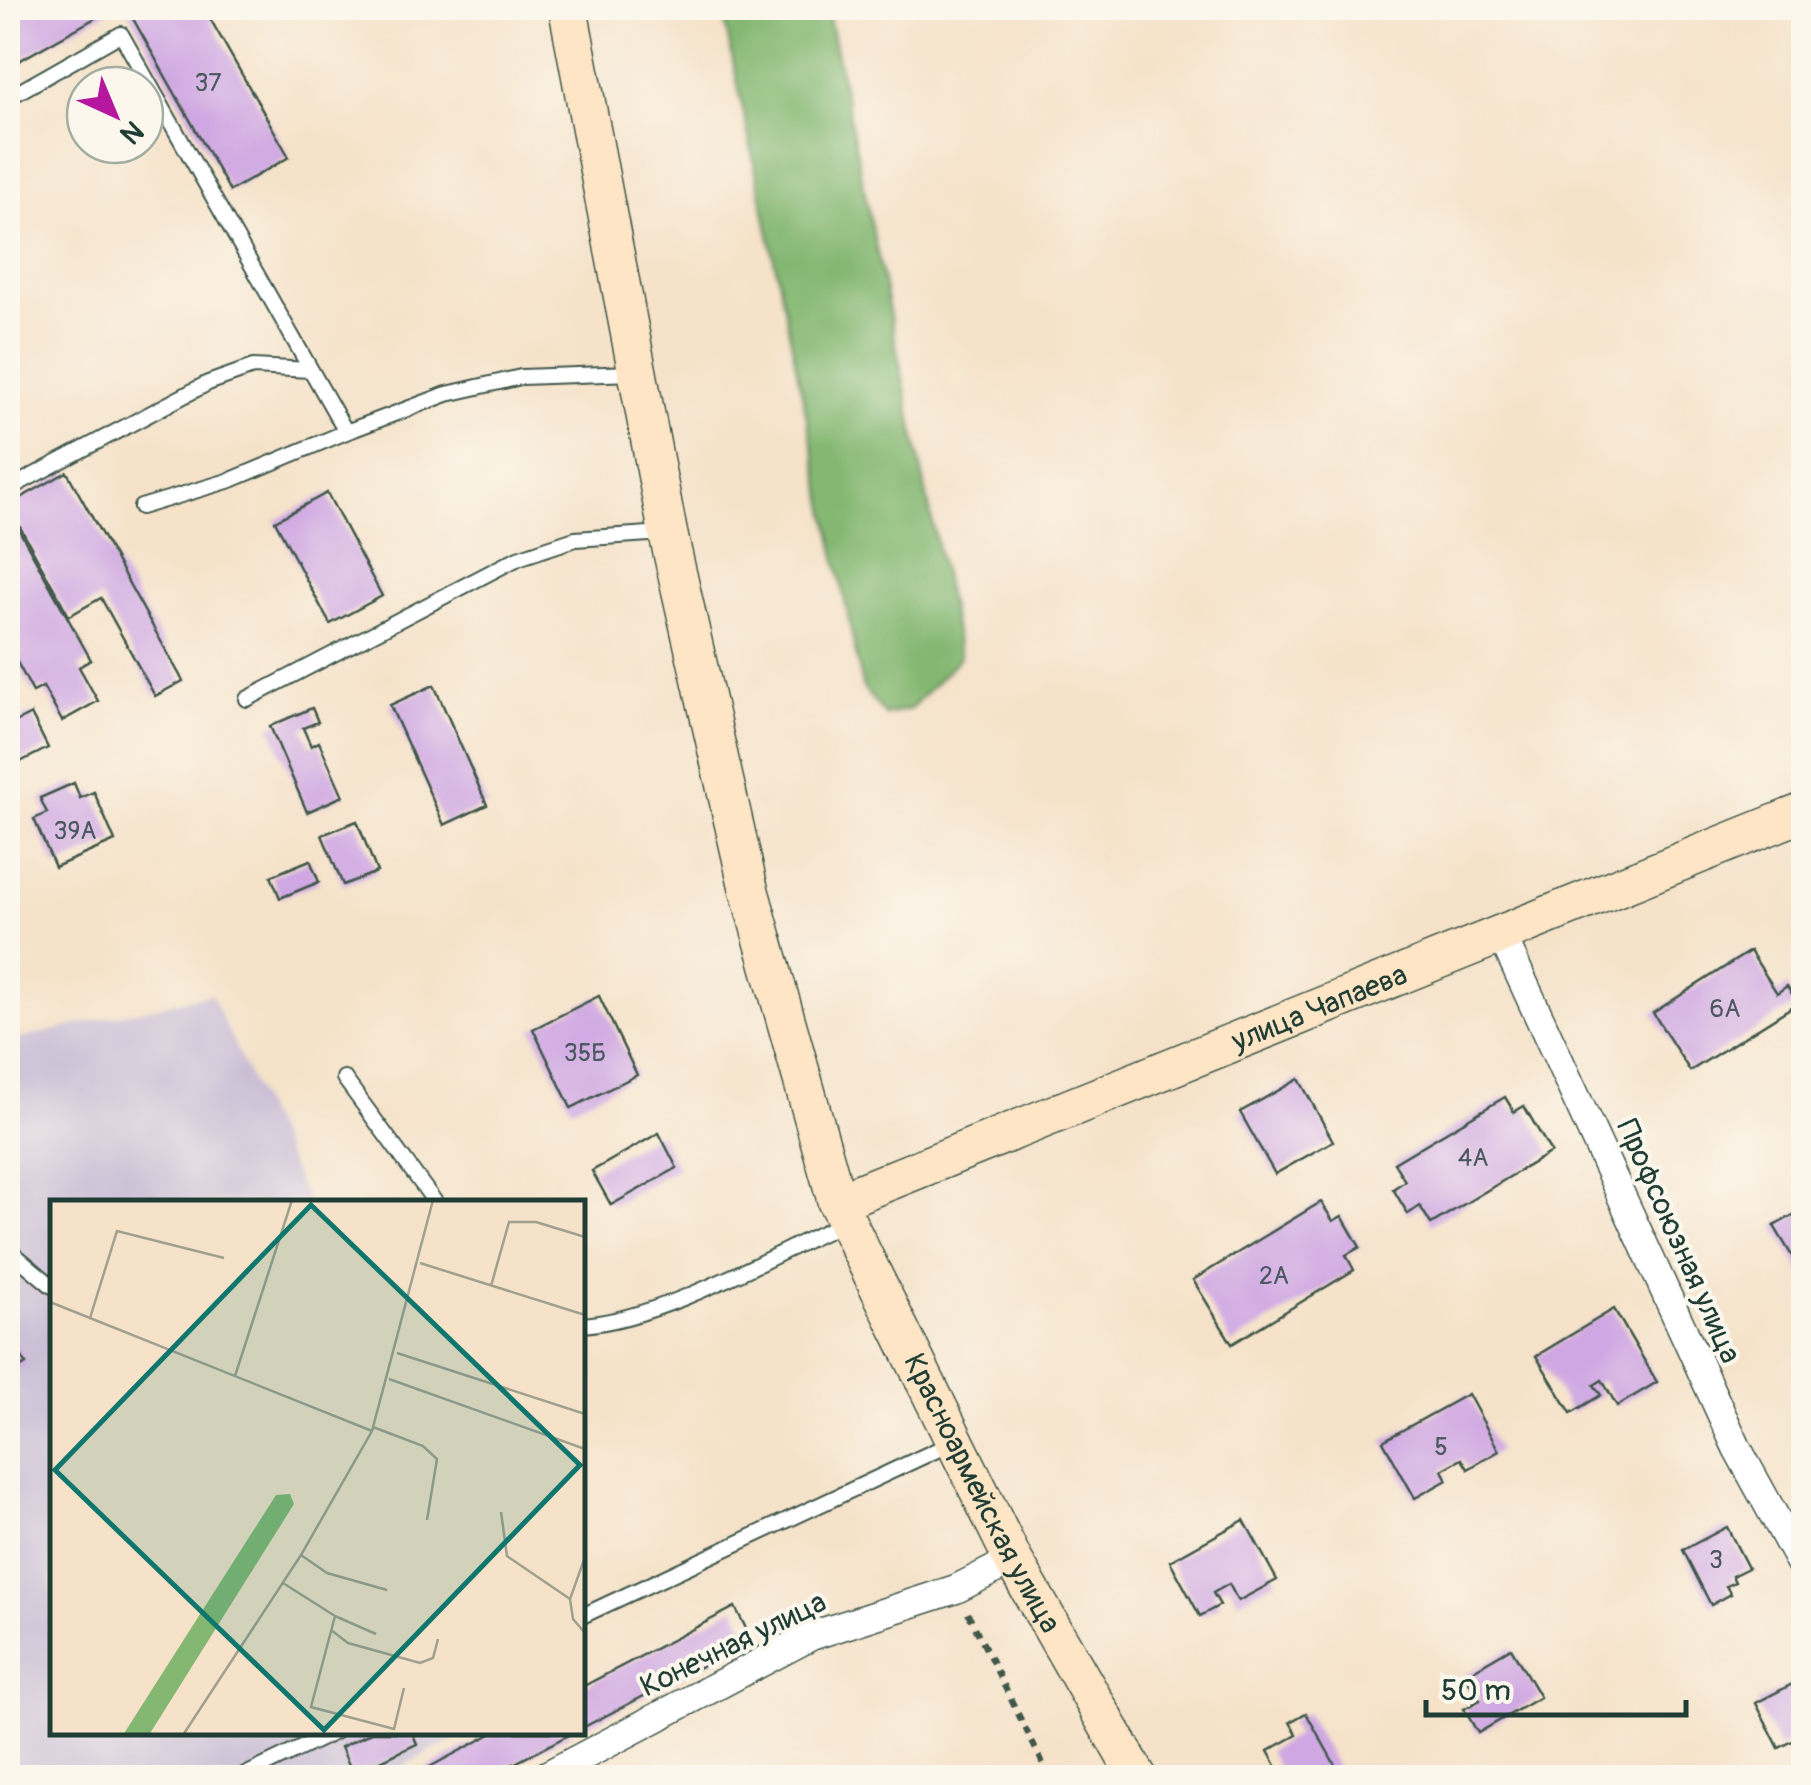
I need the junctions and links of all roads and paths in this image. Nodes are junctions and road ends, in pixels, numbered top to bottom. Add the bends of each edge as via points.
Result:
1 (568, 8) edge
2 (8, 98) edge
3 (310, 370) junction
4 (638, 373) junction
5 (346, 432) junction
6 (8, 489) edge
7 (140, 507) dead end
8 (668, 533) junction
9 (248, 699) dead end
10 (1804, 812) edge
11 (1502, 936) junction
12 (344, 1078) dead end
13 (434, 1200) edge
14 (842, 1212) junction
15 (8, 1249) edge
16 (50, 1284) edge
17 (585, 1325) edge
18 (955, 1442) junction
19 (1013, 1560) junction
20 (1804, 1570) edge
21 (956, 1589) junction
22 (585, 1615) edge
23 (328, 1735) edge
24 (238, 1778) edge
25 (542, 1778) edge
26 (1050, 1778) edge
27 (1138, 1778) edge

1 - 4 main road, Красноармейская улица
2 - 3 lane via 122,34
3 - 5 lane
3 - 6 lane via 253,367 208,384
4 - 5 lane via 521,377 447,394
4 - 8 main road, Красноармейская улица
5 - 7 lane via 231,480
8 - 9 lane via 575,539 518,558
8 - 14 main road, Красноармейская улица via 748,886
10 - 11 main road, улица Чапаева
11 - 14 main road, улица Чапаева
11 - 20 street, Профсоюзная улица via 1737,1448
12 - 13 lane
14 - 17 lane via 657,1306
14 - 18 main road, Красноармейская улица
15 - 16 lane
18 - 19 main road, Красноармейская улица
18 - 22 lane
19 - 21 street, Конечная улица
19 - 27 main road, Красноармейская улица
21 - 25 street, Конечная улица via 811,1636
21 - 26 path
23 - 24 lane

